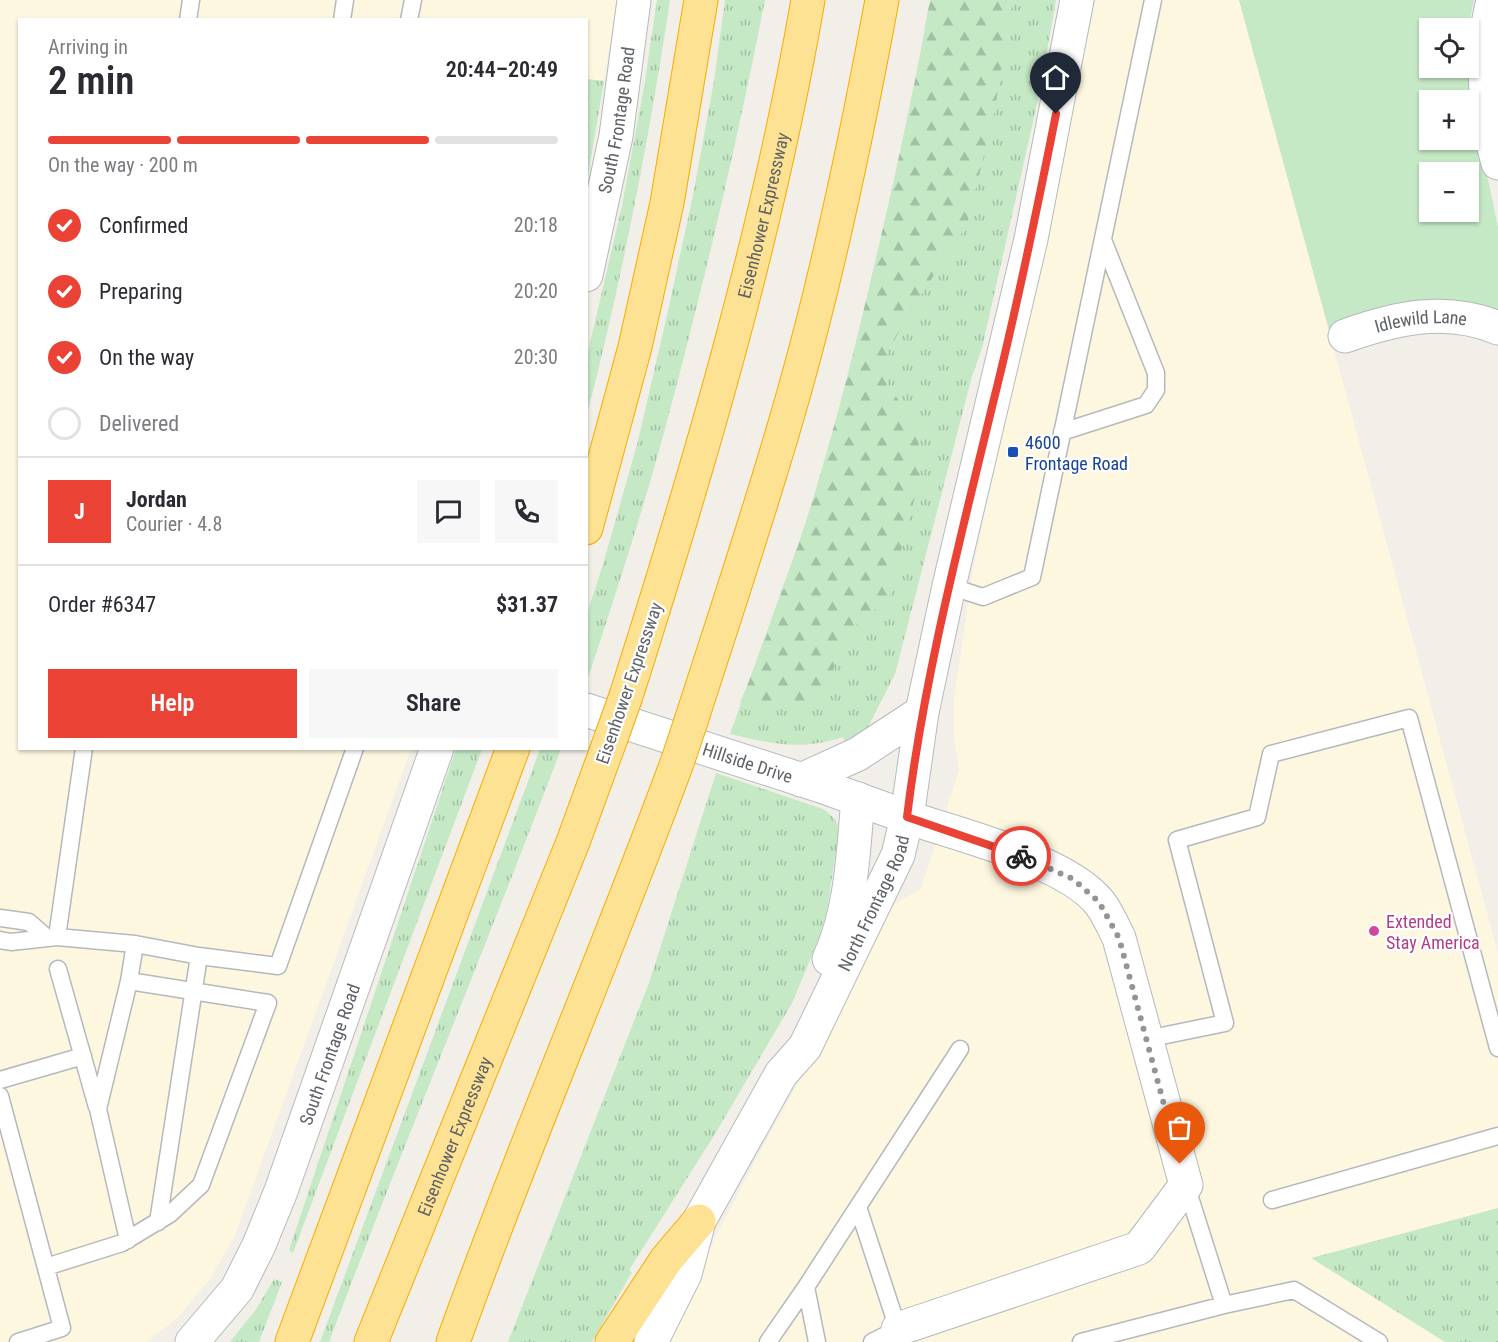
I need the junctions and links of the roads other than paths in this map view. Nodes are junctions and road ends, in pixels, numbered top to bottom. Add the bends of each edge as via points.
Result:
1 (191, 0) edge
2 (345, 0) edge
3 (413, 0) edge
4 (634, 0) edge
5 (701, 0) edge
6 (808, 0) edge
7 (882, 0) edge
8 (1077, 0) edge
9 (1153, 0) edge
10 (1493, 0) edge
11 (188, 18) edge
12 (342, 18) edge
13 (410, 18) edge
14 (1498, 163) edge
15 (1103, 240) junction
16 (588, 266) edge
17 (1498, 328) edge
18 (1345, 336) dead end
19 (1062, 432) junction
20 (588, 521) edge
21 (949, 586) junction
22 (588, 711) edge
23 (922, 712) junction
24 (84, 750) edge
25 (354, 750) edge
26 (436, 750) edge
27 (512, 750) edge
28 (801, 780) junction
29 (858, 799) junction
30 (907, 817) junction
31 (0, 918) edge
32 (52, 937) junction
33 (0, 940) edge
34 (135, 944) junction
35 (199, 956) junction
36 (58, 969) dead end
37 (129, 981) junction
38 (194, 991) junction
39 (1147, 1039) junction
40 (960, 1048) dead end
41 (1498, 1048) edge
42 (83, 1056) junction
43 (781, 1074) junction
44 (0, 1080) edge
45 (0, 1096) edge
46 (98, 1109) junction
47 (1498, 1136) edge
48 (1186, 1185) junction
49 (1272, 1200) dead end
50 (858, 1207) junction
51 (699, 1221) junction
52 (158, 1222) junction
53 (128, 1240) junction
54 (46, 1267) junction
55 (806, 1287) junction
56 (1224, 1305) junction
57 (890, 1338) edge
58 (18, 1342) edge
59 (192, 1342) edge
60 (292, 1342) edge
61 (371, 1342) edge
62 (453, 1342) edge
63 (612, 1342) edge
64 (651, 1342) edge
65 (768, 1342) edge
66 (817, 1342) edge
67 (1081, 1342) edge
68 (1379, 1342) edge

1 - 11 lane
2 - 12 lane
3 - 13 lane
4 - 16 main road, South Frontage Road via 616,136
5 - 20 highway via 665,214 635,346
6 - 61 highway, Eisenhower Expressway, bridge via 766,204 727,363 626,696 573,842
7 - 62 highway, bridge via 825,271 760,506 637,873
8 - 21 main road, North Frontage Road via 1031,240
9 - 15 lane
10 - 14 main road via 1484,43 1491,136
15 - 19 lane
15 - 19 lane via 1156,373 1156,390 1146,405
17 - 18 main road, Idlewild Lane via 1450,316 1413,317
19 - 21 lane via 1032,577 983,597
21 - 23 main road, North Frontage Road
22 - 28 main road, Hillside Drive
23 - 28 main road via 858,754
23 - 30 main road, North Frontage Road
24 - 32 lane
25 - 35 lane via 278,966
26 - 59 main road, South Frontage Road via 259,1245 237,1289
27 - 60 highway
28 - 29 main road, Hillside Drive
29 - 30 main road, Hillside Drive
29 - 43 main road via 850,882 838,938
30 - 39 main road, Hillside Drive via 1030,859 1073,879 1099,902 1119,938
30 - 43 main road, North Frontage Road via 898,855 806,1047
31 - 32 lane via 29,922
32 - 33 lane
32 - 34 lane
34 - 35 lane
34 - 37 lane
35 - 38 lane
36 - 42 lane
37 - 38 lane
37 - 46 lane
38 - 52 lane
38 - 52 lane via 268,1003 201,1185
39 - 41 lane via 1225,1023 1177,840 1257,817 1271,754 1409,718
39 - 48 main road, Hillside Drive
40 - 50 lane
42 - 44 lane
42 - 46 lane
43 - 51 main road, North Frontage Road
45 - 54 lane
46 - 53 lane
47 - 49 lane
48 - 56 lane
48 - 57 main road via 1139,1248
50 - 55 lane
50 - 57 lane
51 - 63 highway via 666,1260
51 - 64 main road, North Frontage Road via 685,1274
52 - 53 lane
53 - 54 lane
54 - 58 lane via 62,1328
55 - 65 lane
55 - 66 lane
56 - 67 lane
56 - 68 lane via 1294,1290

